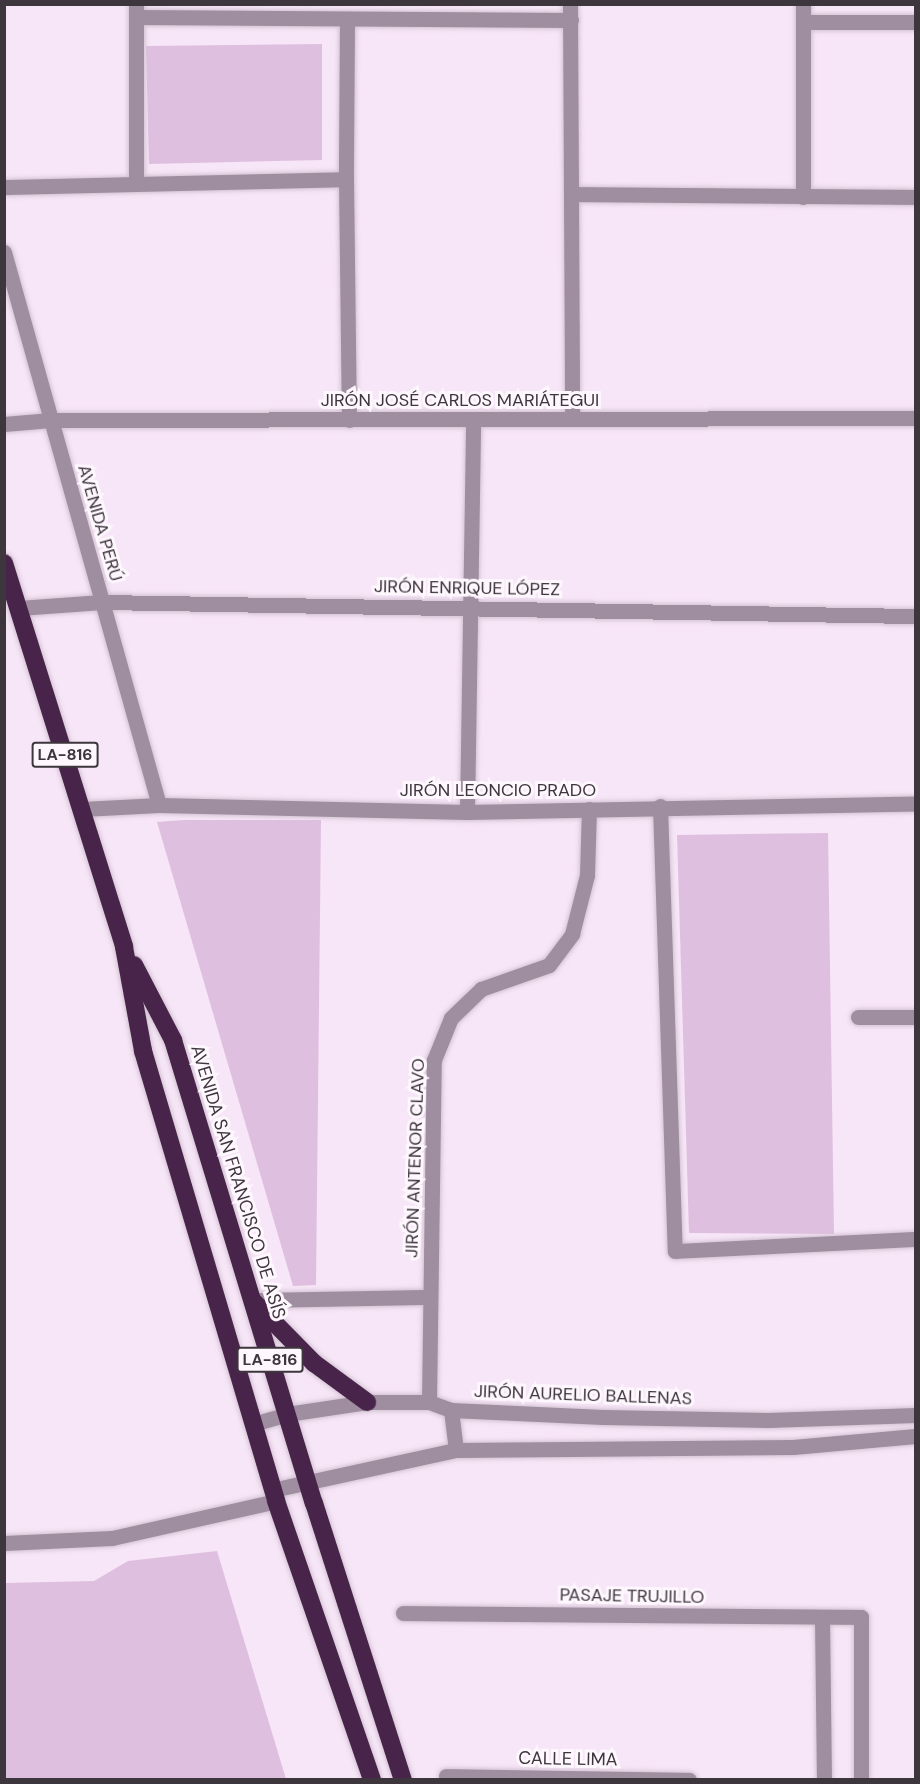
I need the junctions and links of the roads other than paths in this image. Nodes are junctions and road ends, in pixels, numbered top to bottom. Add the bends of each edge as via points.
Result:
1 (803, 4) edge
2 (136, 11) edge
3 (570, 12) edge
4 (347, 19) junction
5 (803, 21) junction
6 (915, 22) edge
7 (346, 179) junction
8 (136, 183) junction
9 (4, 187) edge
10 (571, 194) junction
11 (803, 197) junction
12 (915, 197) edge
13 (4, 252) edge
14 (915, 418) edge
15 (473, 419) junction
16 (572, 419) junction
17 (51, 420) junction
18 (349, 420) junction
19 (4, 424) edge
20 (915, 430) edge
21 (4, 563) edge
22 (102, 602) junction
23 (470, 607) junction
24 (19, 608) junction
25 (915, 616) edge
26 (915, 803) edge
27 (159, 805) junction
28 (660, 806) junction
29 (82, 808) junction
30 (589, 809) junction
31 (467, 812) junction
32 (124, 947) junction
33 (858, 1017) dead end
34 (915, 1017) edge
35 (915, 1239) edge
36 (430, 1297) junction
37 (252, 1300) junction
38 (367, 1402) junction
39 (429, 1402) junction
40 (451, 1410) junction
41 (287, 1414) junction
42 (915, 1415) edge
43 (253, 1424) junction
44 (915, 1436) edge
45 (456, 1450) junction
46 (308, 1481) junction
47 (274, 1495) junction
48 (4, 1543) edge
49 (403, 1612) dead end
50 (822, 1618) junction
51 (446, 1776) dead end
52 (372, 1779) edge
53 (403, 1779) edge
54 (689, 1779) edge
55 (824, 1779) edge
56 (861, 1779) edge

1 - 5 street
2 - 4 street
2 - 8 street
3 - 4 street
3 - 10 street
4 - 7 street
5 - 6 street
5 - 11 street
7 - 8 street
7 - 18 street
8 - 9 street
10 - 11 street
10 - 16 street
11 - 12 street
13 - 17 street, AVENIDA PERÚ
14 - 16 street, JIRÓN JOSÉ CARLOS MARIÁTEGUI
14 - 20 street
15 - 16 street, JIRÓN JOSÉ CARLOS MARIÁTEGUI
15 - 18 street, JIRÓN JOSÉ CARLOS MARIÁTEGUI
15 - 23 street
17 - 18 street, JIRÓN JOSÉ CARLOS MARIÁTEGUI
17 - 19 street, JIRÓN JOSÉ CARLOS MARIÁTEGUI
17 - 22 street, AVENIDA PERÚ
21 - 24 highway, AVENIDA SAN FRANCISCO DE ASÍS / LA-816
22 - 23 street, JIRÓN ENRIQUE LÓPEZ
22 - 24 street, JIRÓN ENRIQUE LÓPEZ
22 - 27 street, AVENIDA PERÚ
23 - 25 street, JIRÓN ENRIQUE LÓPEZ
23 - 31 street
24 - 29 highway, AVENIDA SAN FRANCISCO DE ASÍS / LA-816
26 - 28 street, JIRÓN LEONCIO PRADO
27 - 29 street, JIRÓN LEONCIO PRADO
27 - 31 street, JIRÓN LEONCIO PRADO
28 - 30 street, JIRÓN LEONCIO PRADO
28 - 35 street via 675,1251
29 - 32 highway, AVENIDA SAN FRANCISCO DE ASÍS / LA-816
30 - 31 street, JIRÓN LEONCIO PRADO
30 - 36 street, JIRÓN ANTENOR CLAVO via 586,875 572,934 549,965 481,989 451,1018 434,1060
32 - 37 highway, AVENIDA SAN FRANCISCO DE ASÍS / LA-816 via 173,1040
32 - 43 highway, AVENIDA SAN FRANCISCO DE ASÍS / LA-816 via 143,1051
33 - 34 street
36 - 37 street
36 - 39 street, JIRÓN ANTENOR CLAVO
37 - 38 highway via 314,1363
37 - 41 highway, AVENIDA SAN FRANCISCO DE ASÍS / LA-816
38 - 39 street, JIRÓN AURELIO BALLENAS
38 - 41 street, JIRÓN AURELIO BALLENAS
39 - 40 street, JIRÓN AURELIO BALLENAS
40 - 42 street, JIRÓN AURELIO BALLENAS via 768,1420
40 - 45 street
41 - 43 street, JIRÓN AURELIO BALLENAS
41 - 46 highway, AVENIDA SAN FRANCISCO DE ASÍS / LA-816
43 - 47 highway, AVENIDA SAN FRANCISCO DE ASÍS / LA-816
44 - 45 street via 793,1447
45 - 46 street
46 - 47 street
46 - 53 highway, AVENIDA SAN FRANCISCO DE ASÍS / LA-816
47 - 48 street via 112,1538
47 - 52 highway, AVENIDA SAN FRANCISCO DE ASÍS / LA-816
49 - 50 street, PASAJE TRUJILLO
50 - 55 street
50 - 56 street, PASAJE TRUJILLO via 861,1617
51 - 54 street, CALLE LIMA

